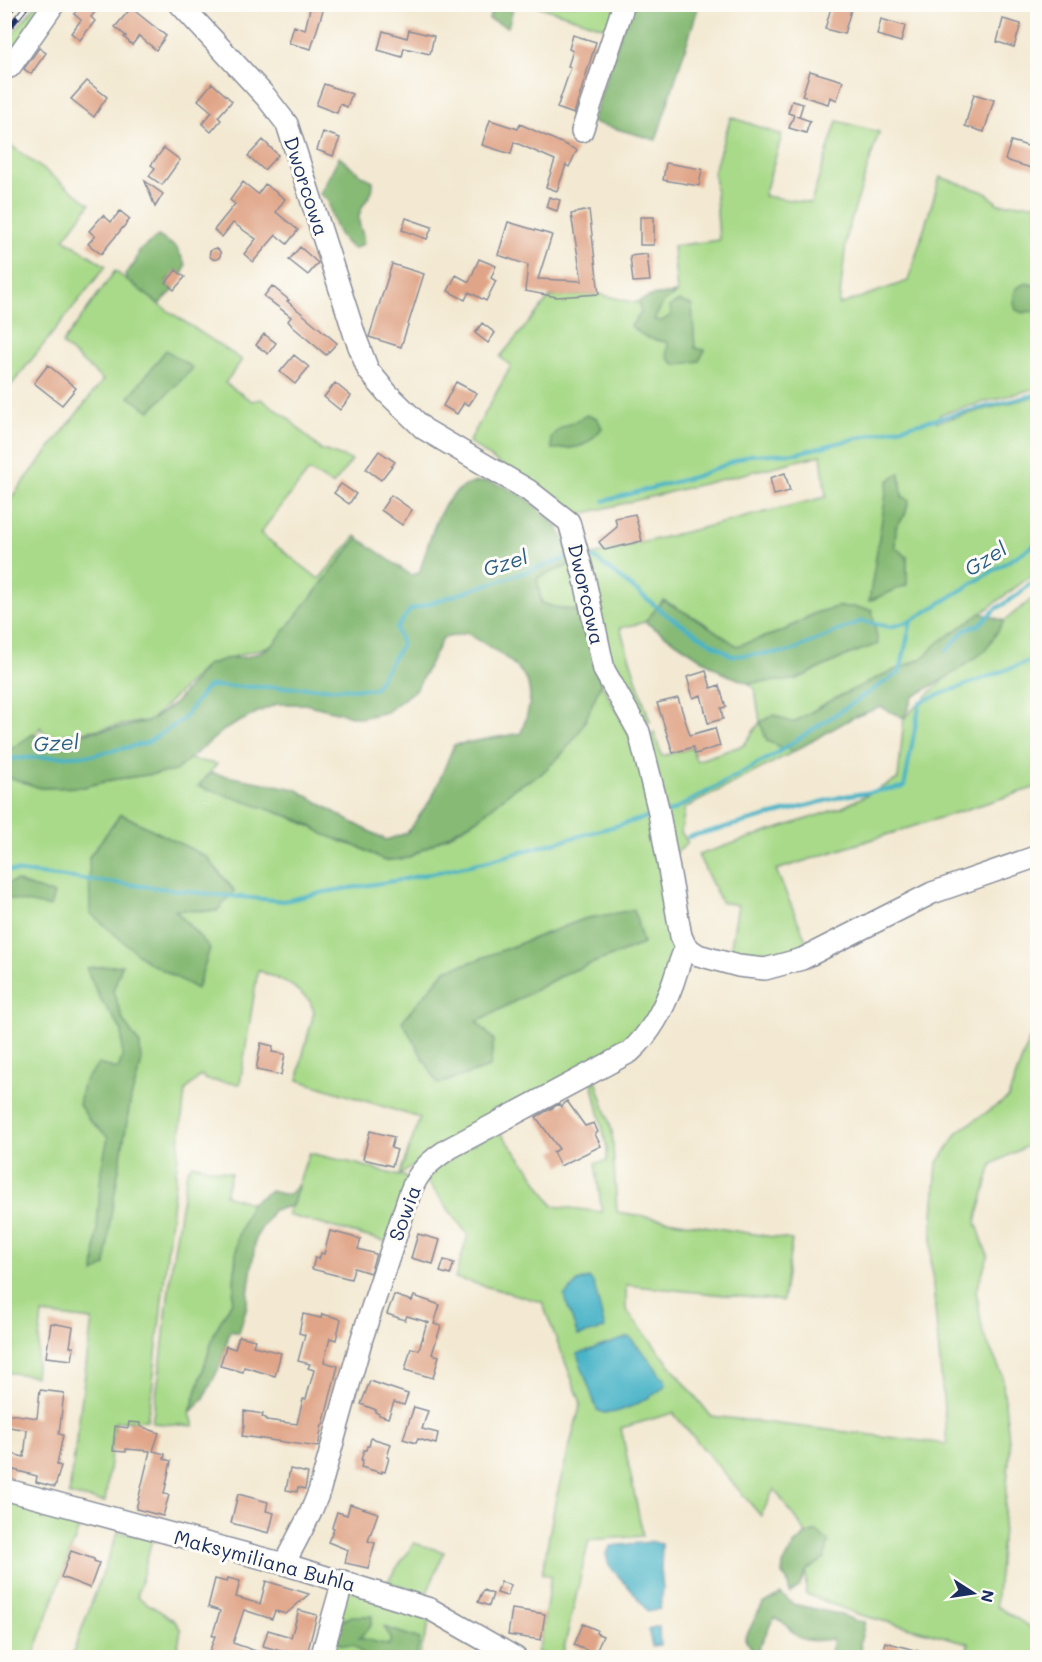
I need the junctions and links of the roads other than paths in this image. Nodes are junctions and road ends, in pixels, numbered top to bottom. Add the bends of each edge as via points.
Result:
1 (54, 4) edge
2 (180, 4) edge
3 (624, 4) edge
4 (10, 67) dead end
5 (582, 131) dead end
6 (1038, 856) edge
7 (686, 947) junction
8 (4, 1489) edge
9 (284, 1564) junction
10 (343, 1581) junction
11 (516, 1657) edge
12 (321, 1658) edge

1 - 4 street
2 - 7 street, Dworcowa via 287,124 368,369 424,429 528,490 569,522 604,670 639,732
3 - 5 street
6 - 7 street via 932,893 793,962 765,969 738,966 698,955
7 - 9 street, Sowia via 656,1021 630,1052 450,1148 421,1171 410,1193 362,1338 319,1492
8 - 9 street, Maksymiliana Buhla
9 - 10 street, Maksymiliana Buhla
10 - 11 street, Maksymiliana Buhla via 430,1609
10 - 12 street

